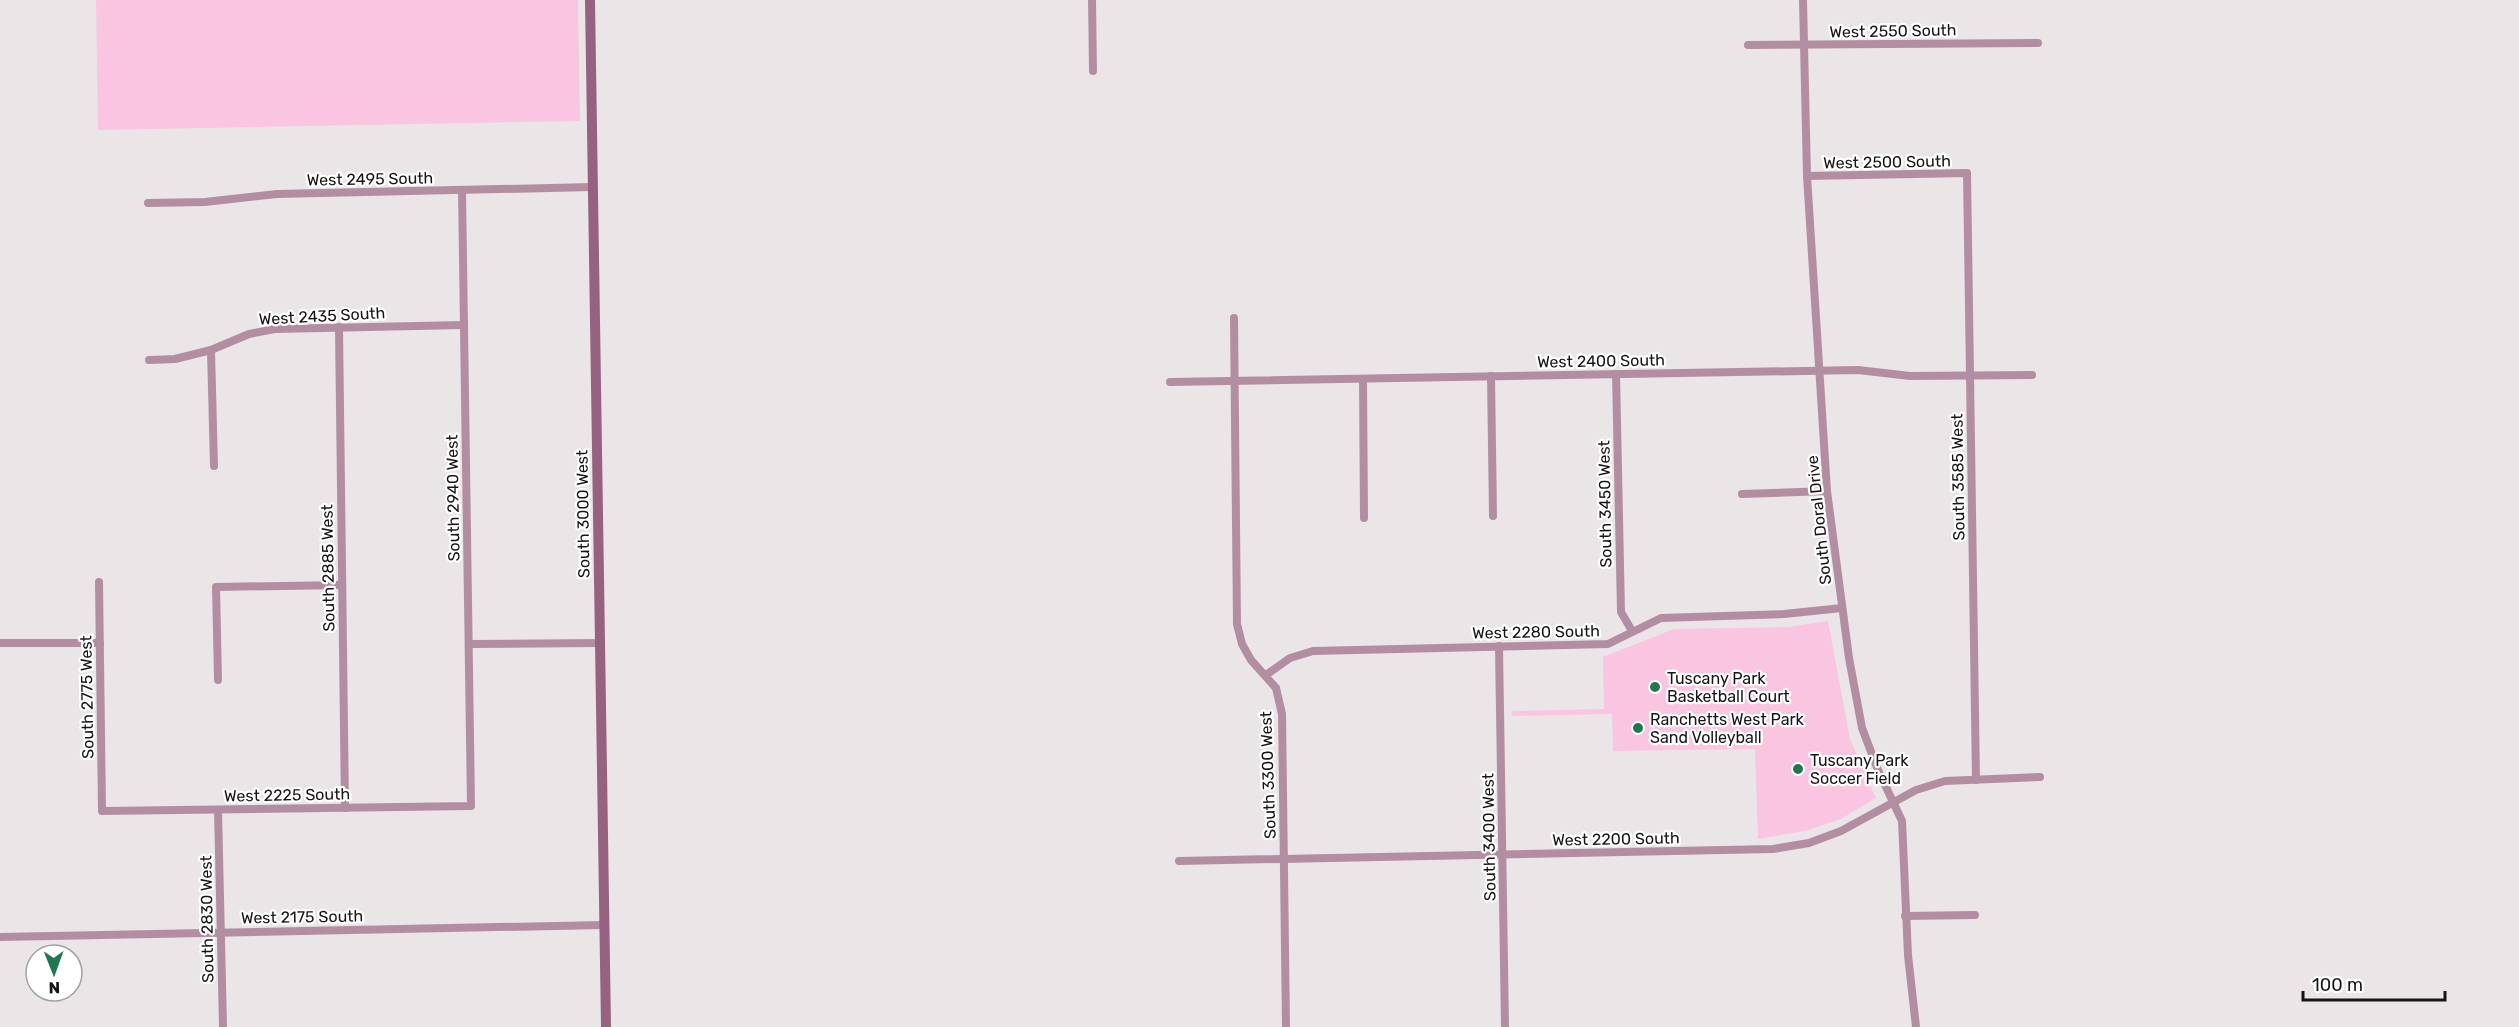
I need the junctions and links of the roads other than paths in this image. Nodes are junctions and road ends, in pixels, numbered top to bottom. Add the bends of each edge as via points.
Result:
1 (590, 0) edge
2 (1092, 0) edge
3 (1803, 0) edge
4 (2038, 43) dead end
5 (1748, 45) dead end
6 (1803, 45) junction
7 (1093, 71) dead end
8 (1967, 173) joint
9 (1807, 176) junction
10 (593, 187) junction
11 (462, 190) junction
12 (148, 203) dead end
13 (1234, 318) dead end
14 (464, 325) junction
15 (339, 327) junction
16 (211, 350) junction
17 (149, 360) dead end
18 (1820, 371) junction
19 (1616, 374) junction
20 (1970, 375) junction
21 (2032, 375) dead end
22 (1491, 376) junction
23 (1363, 379) junction
24 (1235, 381) junction
25 (1170, 382) dead end
26 (214, 466) dead end
27 (1827, 491) junction
28 (1742, 494) dead end
29 (1493, 516) dead end
30 (1364, 518) dead end
31 (99, 582) dead end
32 (342, 585) junction
33 (1842, 608) junction
34 (1632, 631) junction
35 (100, 642) junction
36 (0, 643) edge
37 (600, 643) junction
38 (469, 644) junction
39 (1499, 646) junction
40 (1266, 675) junction
41 (218, 680) dead end
42 (2040, 777) dead end
43 (1976, 780) junction
44 (1895, 802) junction
45 (471, 806) joint
46 (345, 808) junction
47 (218, 810) junction
48 (102, 811) joint
49 (1502, 855) junction
50 (1284, 859) junction
51 (1179, 861) dead end
52 (1975, 915) dead end
53 (1905, 916) junction
54 (604, 925) junction
55 (221, 932) junction
56 (0, 937) edge
57 (223, 1027) edge
58 (606, 1027) edge
59 (1286, 1027) edge
60 (1505, 1027) edge
61 (1917, 1027) edge

1 - 10 street, South 3000 West
2 - 7 street
3 - 6 street, South Doral Drive
4 - 6 street, West 2550 South
5 - 6 street, West 2550 South
6 - 9 street, South Doral Drive
8 - 9 street, West 2500 South
8 - 20 street, South 3585 West
9 - 18 street, South Doral Drive
10 - 11 street, West 2495 South
10 - 37 street, South 3000 West
11 - 12 street, West 2495 South via 277,194
11 - 14 street, South 2940 West
13 - 24 street, South 3300 West
14 - 15 street, West 2435 South
14 - 38 street, South 2940 West
15 - 16 street, West 2435 South via 275,329 249,334
15 - 32 street, South 2885 West
16 - 17 street, West 2435 South via 176,359
16 - 26 street
18 - 19 street, West 2400 South
18 - 20 street, West 2400 South
18 - 27 street, South Doral Drive
19 - 22 street, West 2400 South
19 - 34 street, South 3450 West via 1621,612
20 - 21 street, West 2400 South
20 - 43 street, South 3585 West
22 - 23 street, West 2400 South
22 - 29 street
23 - 24 street, West 2400 South
23 - 30 street
24 - 25 street, West 2400 South
24 - 40 street, South 3300 West via 1237,624 1251,660
27 - 28 street
27 - 33 street, South Doral Drive
31 - 35 street, South 2775 West
32 - 41 street via 216,587
32 - 46 street, South 2885 West
33 - 34 street, West 2280 South via 1661,618
33 - 44 street, South Doral Drive via 1862,728
34 - 39 street, West 2280 South via 1608,644
35 - 36 street
35 - 48 street, South 2775 West
37 - 38 street
37 - 54 street, South 3000 West
38 - 45 street, South 2940 West
39 - 40 street, West 2280 South via 1313,651 1290,658
39 - 49 street, South 3400 West
40 - 50 street, South 3300 West via 1276,688 1282,714
42 - 43 street, West 2200 South
43 - 44 street, West 2200 South via 1945,781
44 - 49 street, West 2200 South via 1841,831 1809,843 1773,849
44 - 53 street, South Doral Drive via 1902,821
45 - 46 street, West 2225 South
46 - 47 street, West 2225 South
47 - 48 street, West 2225 South
47 - 55 street, South 2830 West
49 - 50 street, West 2200 South
49 - 60 street, South 3400 West
50 - 51 street, West 2200 South
50 - 59 street, South 3300 West
52 - 53 street
53 - 61 street, South Doral Drive
54 - 55 street, West 2175 South
54 - 58 street, South 3000 West
55 - 56 street, West 2175 South
55 - 57 street, South 2830 West

